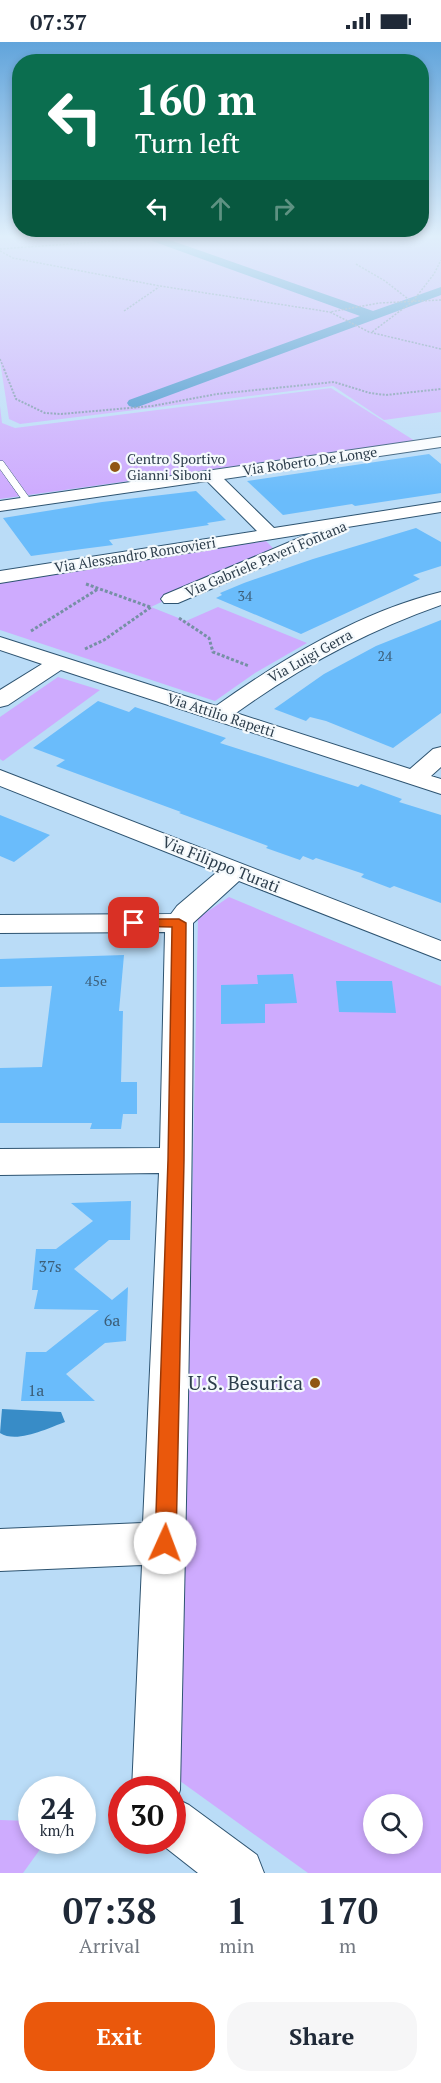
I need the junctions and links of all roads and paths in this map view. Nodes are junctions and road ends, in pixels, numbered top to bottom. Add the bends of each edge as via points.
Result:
1 (347, 323) edge
2 (384, 323) edge
3 (371, 333) junction
4 (441, 349) edge
5 (0, 359) edge
6 (441, 389) edge
7 (441, 442) edge
8 (0, 463) edge
9 (211, 475) junction
10 (28, 502) junction
11 (0, 506) edge
12 (441, 507) edge
13 (361, 520) junction
14 (270, 534) junction
15 (0, 577) edge
16 (84, 583) dead end
17 (99, 589) junction
18 (441, 598) edge
19 (165, 605) junction
20 (150, 607) junction
21 (177, 617) dead end
22 (4, 645) edge
23 (57, 663) junction
24 (274, 676) junction
25 (0, 700) edge
26 (220, 714) junction
27 (441, 754) edge
28 (0, 777) edge
29 (414, 778) junction
30 (441, 787) edge
31 (235, 870) junction
32 (179, 923) junction
33 (0, 924) edge
34 (441, 951) edge
35 (176, 1160) junction
36 (0, 1162) edge
37 (165, 1543) junction
38 (0, 1550) edge
39 (157, 1776) edge
40 (186, 1833) edge
41 (239, 1873) edge

1 - 3 path
2 - 3 path
3 - 4 path
5 - 6 path via 16,399 45,413 152,406 217,394 334,382 387,395
7 - 9 street, Via Roberto De Longe
8 - 10 lane
9 - 10 street, Via Roberto De Longe
9 - 14 street
10 - 11 street, Via Roberto De Longe
12 - 13 street, Via Gabriele Paveri Fontana
13 - 14 street, Via Gabriele Paveri Fontana
13 - 19 street, Via Gabriele Paveri Fontana via 268,556
14 - 15 street, Via Alessandro Roncovieri
16 - 17 path
17 - 20 path
17 - 22 path
18 - 24 street, Via Luigi Gerra via 334,640
19 - 20 path
19 - 20 path
20 - 23 path via 104,642
21 - 24 path via 209,638 213,652
22 - 23 street, Via Attilio Rapetti
23 - 25 street
23 - 26 street, Via Attilio Rapetti
24 - 26 street, Via Luigi Gerra
26 - 29 street, Via Attilio Rapetti
27 - 29 street
28 - 31 street, Via Filippo Turati
29 - 30 street, Via Attilio Rapetti
31 - 32 street
31 - 34 street, Via Filippo Turati
32 - 33 street
32 - 35 street
35 - 36 street
35 - 37 street
37 - 38 street
37 - 39 street
40 - 41 street

